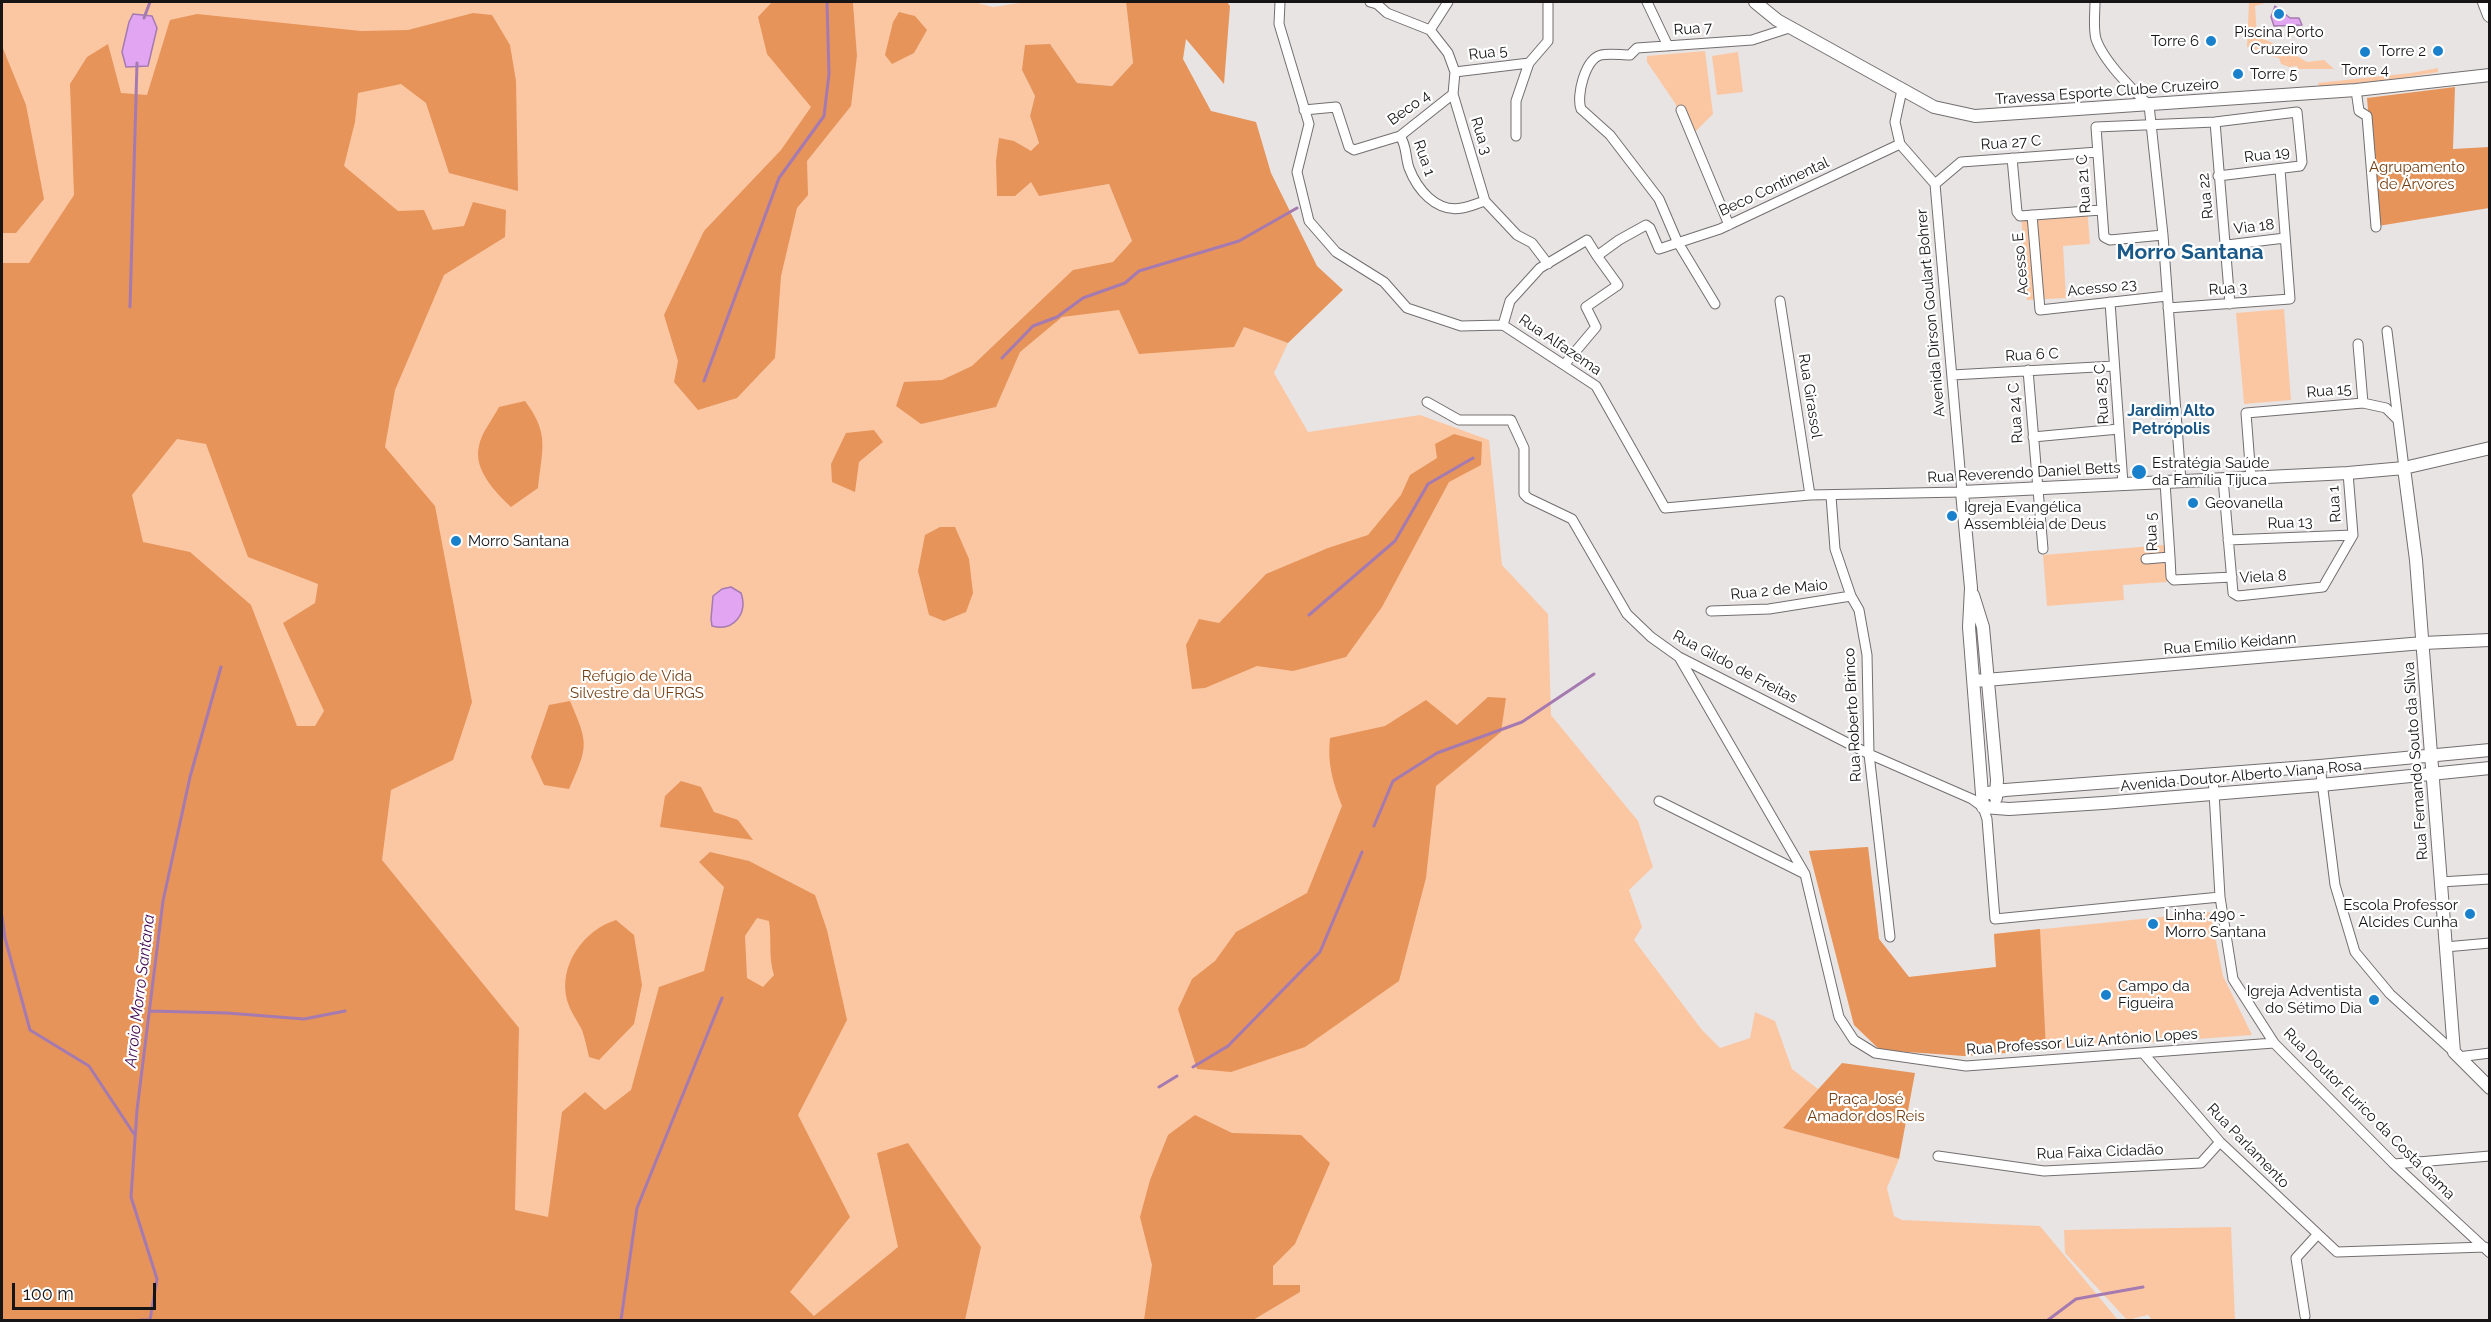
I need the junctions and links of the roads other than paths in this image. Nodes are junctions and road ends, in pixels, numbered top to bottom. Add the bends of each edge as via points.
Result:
1 (1280, 2) edge
2 (1370, 2) edge
3 (1448, 2) edge
4 (1548, 2) edge
5 (1647, 2) edge
6 (1755, 2) edge
7 (2095, 2) edge
8 (2485, 2) edge
9 (2490, 15) edge
10 (1792, 27) junction
11 (1430, 30) junction
12 (1668, 46) junction
13 (1529, 63) junction
14 (1455, 72) junction
15 (2490, 75) edge
16 (1902, 90) junction
17 (2356, 90) junction
18 (1453, 94) junction
19 (2149, 105) junction
20 (1304, 110) junction
21 (1681, 110) dead end
22 (2215, 122) junction
23 (2151, 124) junction
24 (1400, 136) junction
25 (1516, 136) dead end
26 (1900, 144) junction
27 (2098, 152) junction
28 (2012, 158) junction
29 (2280, 169) junction
30 (2218, 176) junction
31 (1935, 184) junction
32 (1485, 201) junction
33 (2101, 210) junction
34 (2032, 215) junction
35 (1729, 225) junction
36 (2376, 226) dead end
37 (2163, 235) junction
38 (2285, 238) junction
39 (1677, 241) junction
40 (2226, 245) junction
41 (1597, 256) junction
42 (1548, 264) junction
43 (2167, 296) junction
44 (1780, 301) dead end
45 (2110, 302) junction
46 (1715, 304) dead end
47 (2230, 304) junction
48 (2168, 308) junction
49 (2040, 310) joint
50 (1503, 325) junction
51 (2387, 331) dead end
52 (2358, 344) dead end
53 (1564, 365) junction
54 (2114, 366) junction
55 (2028, 370) junction
56 (1952, 375) junction
57 (1427, 402) dead end
58 (2362, 403) junction
59 (2398, 420) junction
60 (2120, 429) junction
61 (2033, 437) junction
62 (2490, 448) edge
63 (2404, 468) junction
64 (2348, 473) junction
65 (2251, 478) junction
66 (2223, 479) junction
67 (2181, 481) junction
68 (2165, 482) junction
69 (2123, 484) junction
70 (2037, 489) junction
71 (1962, 492) junction
72 (1810, 495) junction
73 (1831, 496) junction
74 (1665, 508) joint
75 (2353, 535) junction
76 (2228, 540) junction
77 (2043, 549) dead end
78 (2170, 557) junction
79 (2145, 559) dead end
80 (2335, 564) joint
81 (2232, 577) junction
82 (1971, 588) junction
83 (1851, 596) junction
84 (1711, 611) dead end
85 (2490, 640) edge
86 (2423, 643) junction
87 (1679, 657) junction
88 (1988, 680) junction
89 (1974, 681) junction
90 (2490, 750) edge
91 (1869, 754) junction
92 (2431, 754) junction
93 (2320, 766) junction
94 (2490, 768) edge
95 (2433, 774) junction
96 (2213, 775) junction
97 (2100, 783) junction
98 (2322, 785) junction
99 (1997, 792) junction
100 (2215, 792) junction
101 (1659, 801) dead end
102 (2103, 803) junction
103 (1984, 805) junction
104 (1805, 874) junction
105 (2490, 879) edge
106 (2440, 882) junction
107 (2220, 897) junction
108 (1890, 937) dead end
109 (2490, 944) edge
110 (2445, 947) junction
111 (2274, 1043) junction
112 (2143, 1053) junction
113 (2490, 1053) edge
114 (2456, 1054) junction
115 (2490, 1088) edge
116 (2220, 1142) junction
117 (1938, 1156) dead end
118 (2490, 1156) edge
119 (2394, 1164) junction
120 (2317, 1235) junction
121 (2487, 1249) edge
122 (2305, 1316) dead end

1 - 20 street, Rua Alfazema via 1279,24
2 - 11 street
3 - 11 street
4 - 13 street, Rua 5 via 1548,41
5 - 12 street
6 - 10 street, Travessa Esporte Clube Cruzeiro
7 - 19 street via 2096,38 2104,54
8 - 9 main road
10 - 12 street, Rua 7 via 1752,40
10 - 16 street, Travessa Esporte Clube Cruzeiro
11 - 14 street via 1448,52
12 - 39 street, Rua 7 via 1594,58 1579,103 1586,116 1610,135 1653,190
13 - 14 street, Rua 5
13 - 25 street via 1516,101
14 - 18 street, Rua 3
15 - 17 street, Travessa Esporte Clube Cruzeiro
16 - 19 street, Travessa Esporte Clube Cruzeiro via 1934,107 1975,116
16 - 26 street via 1895,122
17 - 19 street, Travessa Esporte Clube Cruzeiro
17 - 36 street via 2359,111 2367,116
18 - 24 street, Beco 4
18 - 32 street, Rua 3
19 - 23 street
20 - 24 street, Beco 4 via 1336,106 1352,150
20 - 50 street, Rua Alfazema via 1310,124 1297,174 1309,221 1336,252 1384,282 1407,308 1461,326
21 - 35 street
22 - 23 street
22 - 29 street, Rua 19 via 2297,112 2302,164
22 - 30 street, Rua 22
23 - 27 street, Rua 21 C via 2096,127
23 - 37 street
24 - 32 street, Rua 1 via 1408,166 1428,198 1461,209
26 - 31 street
26 - 35 street, Beco Continental
27 - 28 street, Rua 27 C
27 - 33 street, Rua 21 C
28 - 31 street, Rua 27 C via 1961,162
28 - 34 street via 2017,212 2019,216
29 - 30 street, Rua 19
29 - 38 street
30 - 40 street, Rua 22
31 - 56 street, Avenida Dirson Goulart Bohrer
32 - 42 street, Rua 3 via 1517,235 1532,243
33 - 34 street
33 - 37 street, Rua 21 C via 2105,239
34 - 49 street, Acesso E
35 - 39 street, Beco Continental
37 - 43 street
38 - 40 street, Via 18
38 - 47 street, Rua 3 via 2290,299
39 - 41 street, Beco Continental via 1659,249 1646,225
39 - 46 street
40 - 47 street, Rua 22
41 - 42 street via 1587,240
41 - 53 street via 1618,285 1586,307 1596,327
42 - 50 street via 1510,301
43 - 45 street, Acesso 23
43 - 48 street
44 - 72 street, Rua Girassol
45 - 49 street, Acesso 23
45 - 54 street, Rua 25 C
47 - 48 street, Rua 3
48 - 67 street
50 - 53 street, Rua Alfazema
51 - 59 street
52 - 58 street
53 - 74 street, Rua Alfazema via 1596,386
54 - 55 street, Rua 6 C
54 - 60 street, Rua 25 C
55 - 56 street, Rua 6 C
55 - 61 street, Rua 24 C
56 - 71 street, Avenida Dirson Goulart Bohrer
57 - 87 street, Rua Gildo de Freitas via 1459,420 1511,420 1524,448 1524,494 1572,519 1627,614
58 - 59 street, Rua 15 via 2386,408
58 - 65 street, Rua 15 via 2246,413
59 - 63 street
60 - 61 street
60 - 69 street, Rua 25 C
61 - 70 street, Rua 24 C
62 - 63 street, Rua Reverendo Daniel Betts
63 - 64 street, Rua Reverendo Daniel Betts
63 - 86 street, Rua Fernando Souto da Silva
64 - 65 street, Rua Reverendo Daniel Betts
64 - 75 street, Rua 1
65 - 66 street, Rua Reverendo Daniel Betts
66 - 67 street, Rua Reverendo Daniel Betts
66 - 76 street, Viela 8
67 - 68 street, Rua Reverendo Daniel Betts
68 - 69 street, Rua Reverendo Daniel Betts
68 - 78 street, Rua 5
69 - 70 street, Rua Reverendo Daniel Betts
70 - 71 street, Rua Reverendo Daniel Betts
70 - 77 street, Rua 24 C
71 - 73 street, Rua Reverendo Daniel Betts
71 - 82 street
72 - 73 street, Rua Reverendo Daniel Betts
72 - 74 street, Rua Reverendo Daniel Betts
73 - 83 street, Rua Roberto Brinco via 1835,549
75 - 76 street, Rua 13
75 - 80 street, Rua 1
76 - 81 street, Viela 8
78 - 79 street, Rua 5
78 - 81 street via 2174,580
80 - 81 street, Viela 8 via 2320,588 2238,596 2233,592
82 - 88 street via 1983,627
82 - 89 street via 1969,627
83 - 84 street, Rua 2 de Maio via 1769,609
83 - 91 street, Rua Roberto Brinco via 1859,610 1867,655
85 - 86 street, Rua Emílio Keidann
86 - 88 street, Rua Emílio Keidann
86 - 92 street, Rua Fernando Souto da Silva
87 - 91 street, Rua Gildo de Freitas
87 - 104 street, Rua Professor Luiz Antônio Lopes
88 - 89 street, Rua Emílio Keidann
88 - 99 street
89 - 103 street
90 - 92 street, Avenida Doutor Alberto Viana Rosa
91 - 103 street, Rua Gildo de Freitas
91 - 108 street, Rua Roberto Brinco
92 - 93 street, Avenida Doutor Alberto Viana Rosa
92 - 95 street, Rua Fernando Souto da Silva
93 - 96 street, Avenida Doutor Alberto Viana Rosa
93 - 98 street
94 - 95 street, Avenida Doutor Alberto Viana Rosa
95 - 98 street, Avenida Doutor Alberto Viana Rosa
95 - 106 street, Rua Fernando Souto da Silva
96 - 97 street, Avenida Doutor Alberto Viana Rosa
96 - 100 street, Rua Doutor Eurico da Costa Gama
97 - 99 street, Avenida Doutor Alberto Viana Rosa
97 - 102 street
98 - 100 street, Avenida Doutor Alberto Viana Rosa
98 - 114 street via 2335,885 2355,952 2390,994
99 - 103 street, Avenida Doutor Alberto Viana Rosa
100 - 102 street, Avenida Doutor Alberto Viana Rosa
100 - 107 street, Rua Doutor Eurico da Costa Gama
101 - 104 street
102 - 103 street, Avenida Doutor Alberto Viana Rosa via 2009,809
103 - 107 street via 1995,919
104 - 112 street, Rua Professor Luiz Antônio Lopes via 1839,1017 1854,1040 1875,1053 1966,1066
105 - 106 street
106 - 110 street, Rua Fernando Souto da Silva
107 - 111 street, Rua Doutor Eurico da Costa Gama via 2233,979
109 - 110 street
110 - 114 street, Rua Fernando Souto da Silva
111 - 112 street, Rua Professor Luiz Antônio Lopes
111 - 119 street, Rua Doutor Eurico da Costa Gama
112 - 116 street, Rua Parlamento
113 - 114 street
114 - 115 street
116 - 117 street, Rua Faixa Cidadão via 2201,1163 2044,1172
116 - 120 street, Rua Parlamento
118 - 119 street
119 - 121 street, Rua Doutor Eurico da Costa Gama
120 - 121 street, Rua Parlamento via 2345,1254
120 - 122 street via 2296,1258

